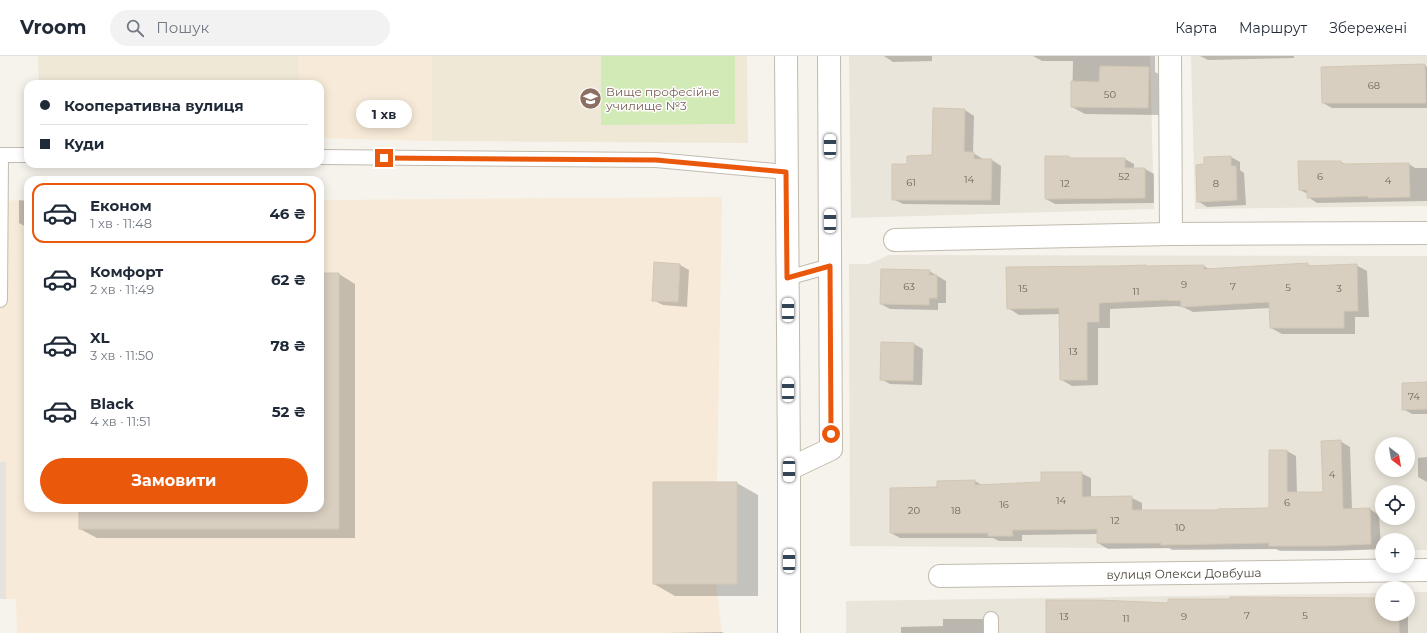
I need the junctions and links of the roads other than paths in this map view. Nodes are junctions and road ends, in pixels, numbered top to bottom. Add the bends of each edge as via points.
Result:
1 (786, 56) edge
2 (829, 56) edge
3 (1170, 56) edge
4 (1, 155) edge
5 (24, 155) edge
6 (324, 157) edge
7 (786, 172) junction
8 (1427, 233) edge
9 (1172, 234) junction
10 (895, 240) dead end
11 (830, 266) junction
12 (787, 278) junction
13 (0, 300) edge
14 (789, 470) junction
15 (1427, 570) edge
16 (940, 576) dead end
17 (789, 633) edge

1 - 7 street
2 - 11 street
3 - 9 street
4 - 5 lane
4 - 13 lane
6 - 7 lane via 656,160
7 - 12 street
8 - 9 street
9 - 10 street
11 - 12 lane
11 - 14 street via 831,449
12 - 14 street
14 - 17 street
15 - 16 street, вулиця Олекси Довбуша

